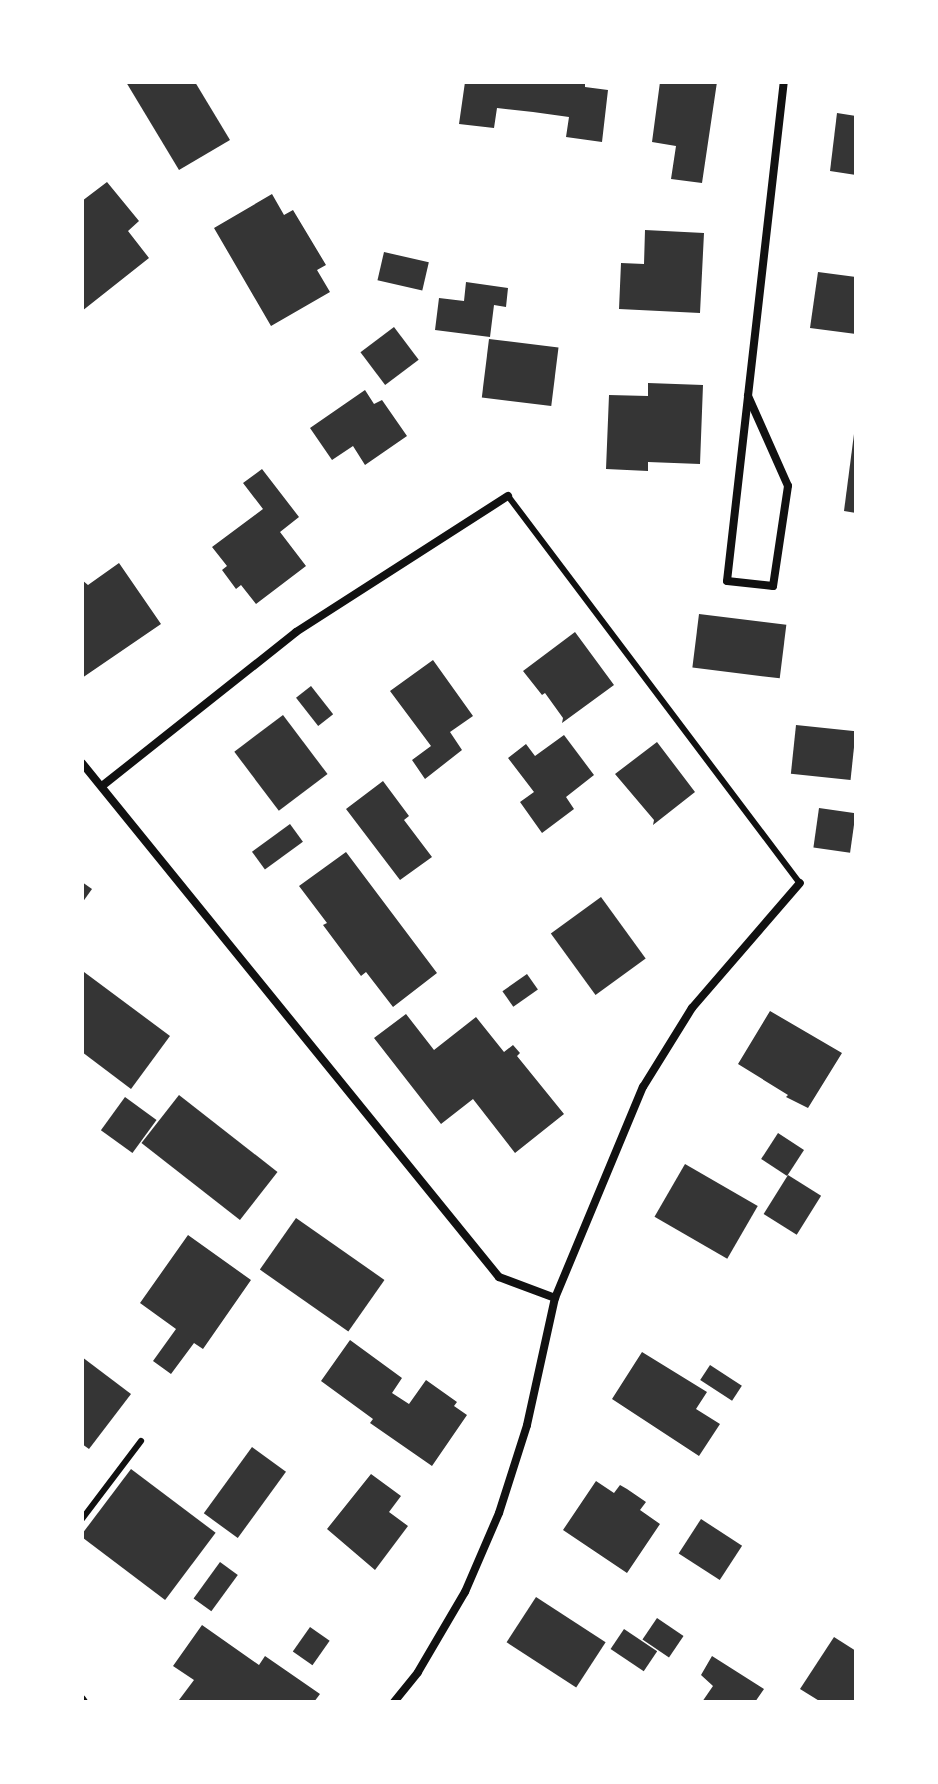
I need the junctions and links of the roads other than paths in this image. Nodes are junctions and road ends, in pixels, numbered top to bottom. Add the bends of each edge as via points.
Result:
1 (784, 82) edge
2 (748, 396) junction
3 (508, 496) joint
4 (82, 763) edge
5 (102, 786) junction
6 (800, 883) joint
7 (555, 1298) junction
8 (141, 1441) dead end
9 (82, 1519) edge
10 (394, 1702) edge

1 - 2 street
2 - 2 street via 727,581 773,586 788,486
3 - 5 street via 296,632
3 - 6 lane
4 - 5 street
5 - 7 street via 499,1277
6 - 7 street via 692,1008 643,1087
7 - 10 street via 527,1425 499,1513 465,1592
8 - 9 lane

